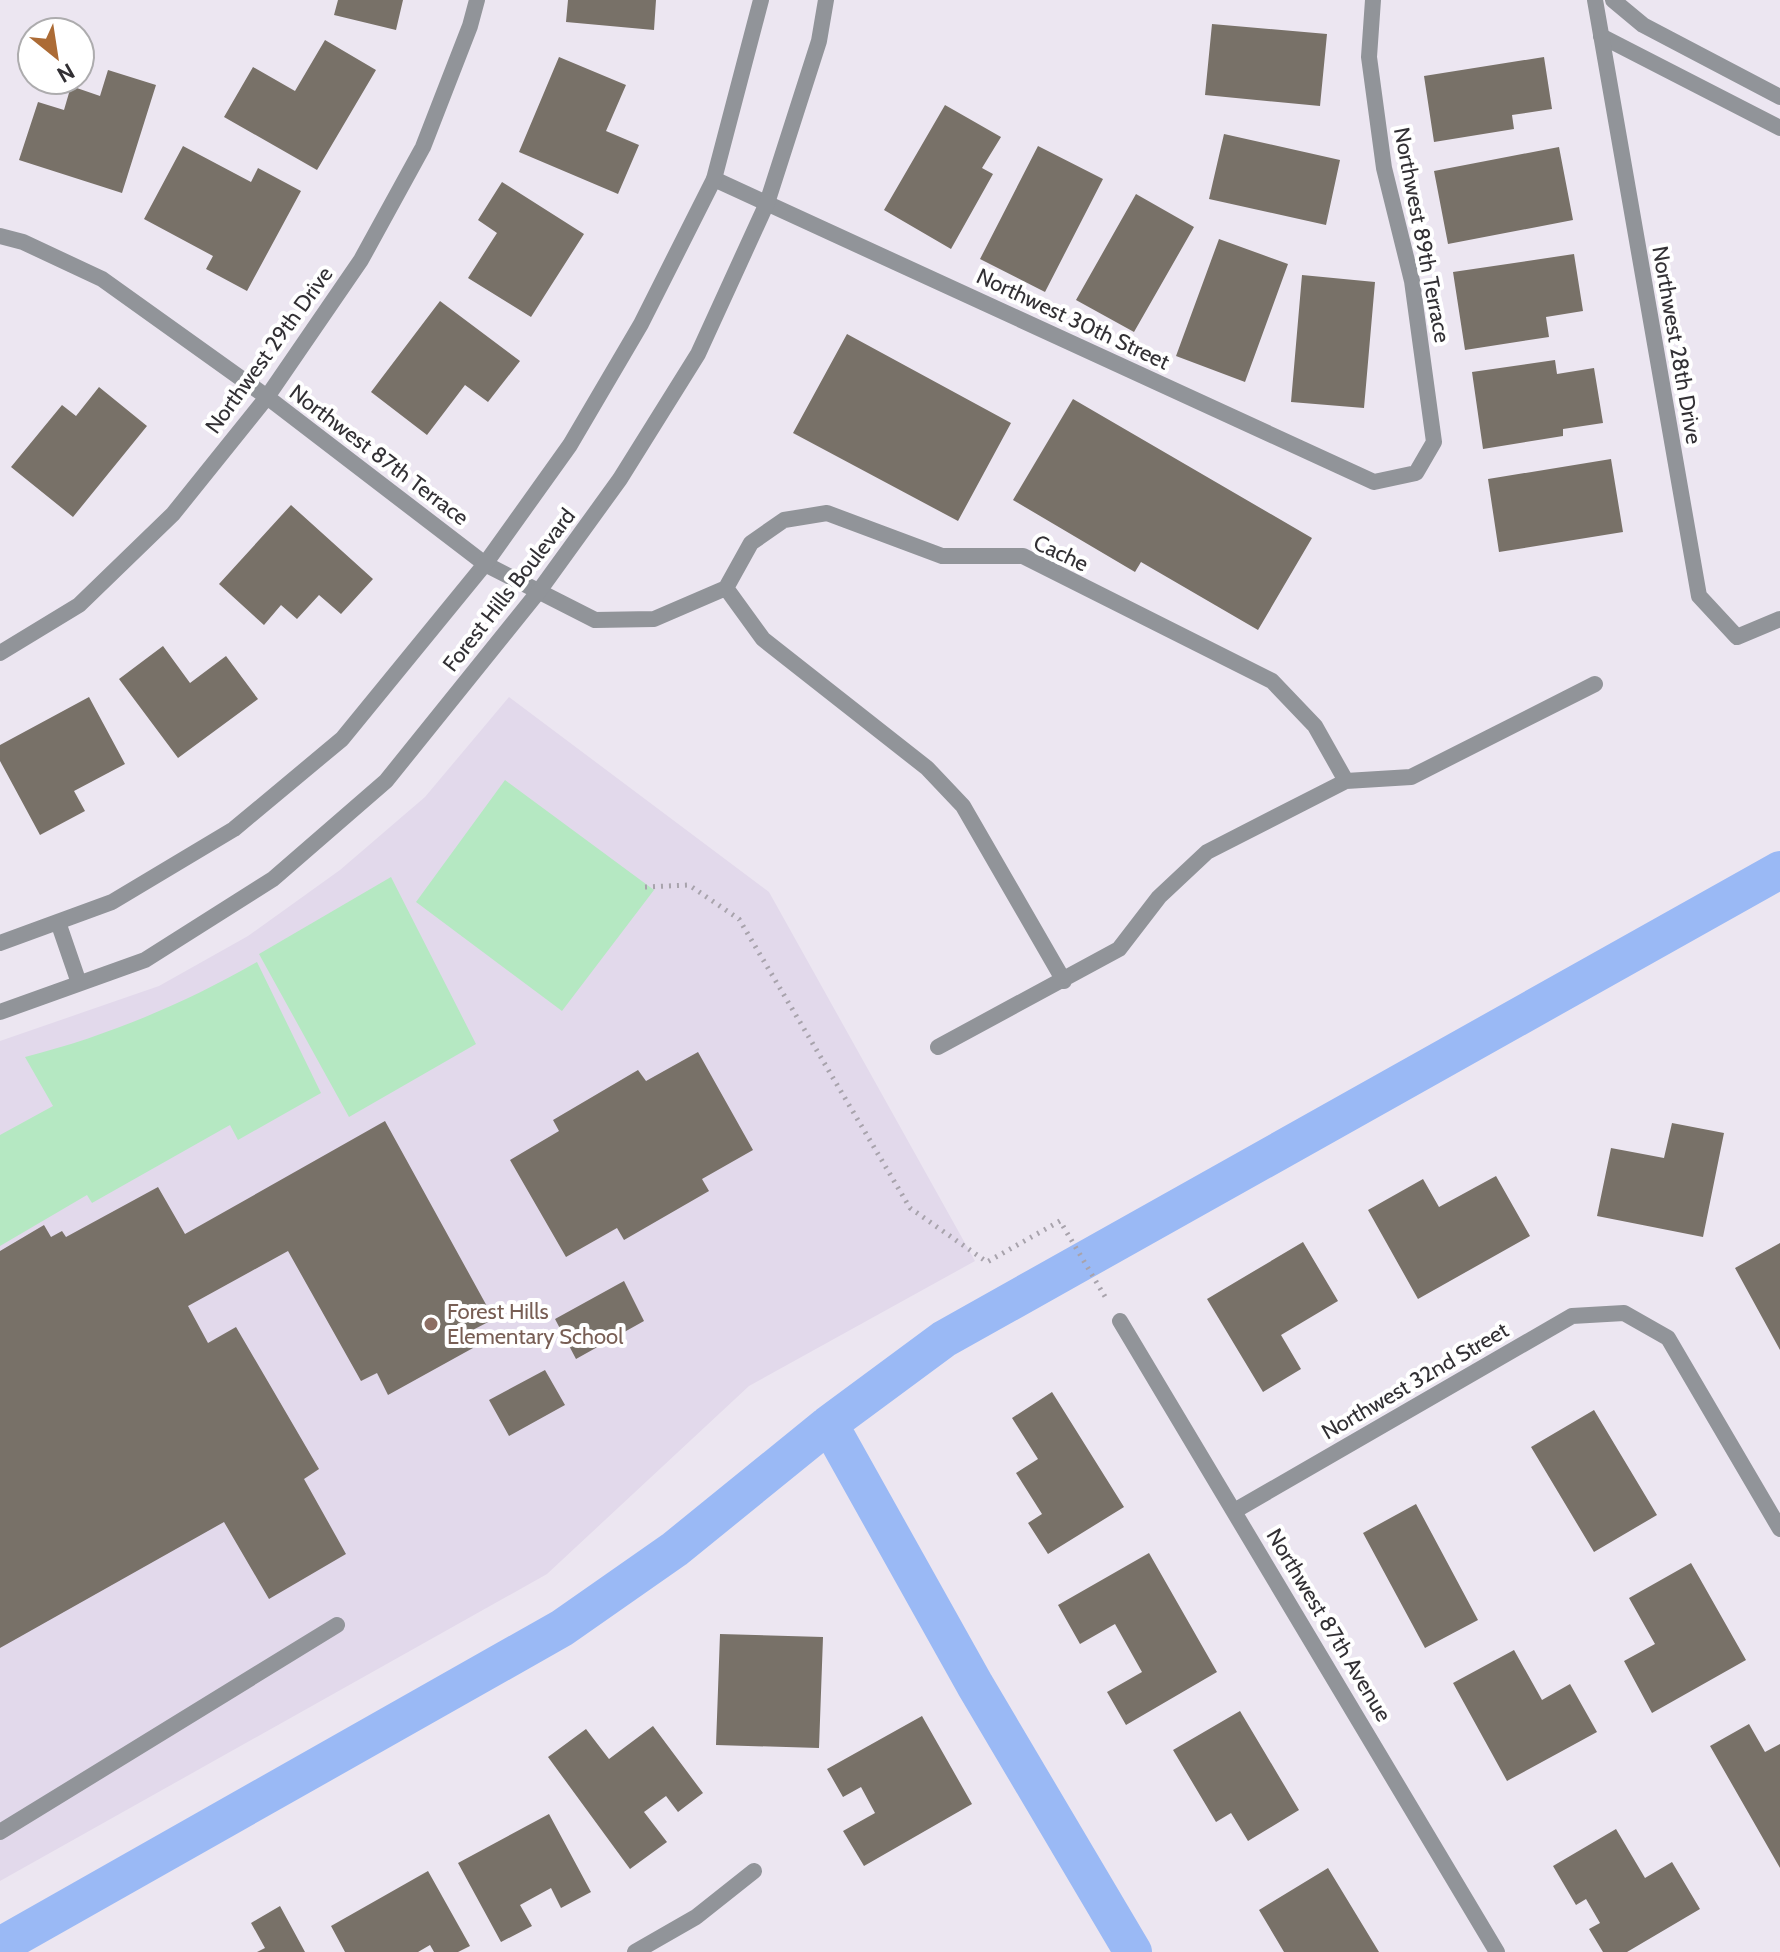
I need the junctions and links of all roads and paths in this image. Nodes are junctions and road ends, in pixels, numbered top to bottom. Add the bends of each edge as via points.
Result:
1 (477, 0) edge
2 (761, 0) edge
3 (826, 0) edge
4 (1373, 0) edge
5 (1595, 0) edge
6 (1613, 0) edge
7 (1601, 36) junction
8 (1780, 97) edge
9 (1780, 128) edge
10 (714, 179) junction
11 (767, 203) junction
12 (0, 236) edge
13 (267, 397) junction
14 (1416, 473) joint
15 (485, 564) junction
16 (726, 588) junction
17 (539, 591) junction
18 (1780, 619) edge
19 (0, 653) edge
20 (1595, 684) dead end
21 (1346, 781) junction
22 (645, 887) dead end
23 (58, 922) junction
24 (0, 943) edge
25 (1064, 981) junction
26 (79, 983) junction
27 (0, 1012) edge
28 (938, 1047) dead end
29 (1107, 1299) dead end
30 (1120, 1321) dead end
31 (1236, 1510) junction
32 (1780, 1529) edge
33 (337, 1625) dead end
34 (0, 1832) edge
35 (754, 1871) dead end
36 (635, 1952) edge
37 (1497, 1952) edge

1 - 13 street, Northwest 29th Drive via 423,147 361,260
2 - 10 street, Forest Hills Boulevard
3 - 11 street, Forest Hills Boulevard via 819,41
4 - 14 street, Northwest 89th Terrace via 1369,57 1384,168 1412,281 1434,442
5 - 7 street, Northwest 28th Drive
6 - 8 street via 1643,25
7 - 9 street
7 - 18 street, Northwest 28th Drive via 1699,596 1737,637
10 - 11 street, Northwest 30th Street
10 - 15 street, Forest Hills Boulevard via 641,324 570,445
11 - 14 street, Northwest 30th Street via 1374,482
11 - 17 street, Forest Hills Boulevard via 698,354 620,479
12 - 13 street, Northwest 87th Terrace via 102,279
13 - 15 street, Northwest 87th Terrace
13 - 19 street, Northwest 29th Drive via 173,514 79,605
15 - 17 street
15 - 23 street, Forest Hills Boulevard via 342,739 234,829 112,902
16 - 17 street via 654,619 595,620
16 - 21 street, Cache via 751,543 784,520 827,513 942,556 1023,556 1272,681 1315,726
16 - 25 street via 763,639 927,768 963,806
17 - 26 street, Forest Hills Boulevard via 386,781 273,879 145,960
20 - 21 street via 1411,777
21 - 25 street via 1207,852 1159,897 1119,949
22 - 29 path via 689,885 739,919 910,1208 987,1262 1060,1221
23 - 24 street, Forest Hills Boulevard
23 - 26 street
25 - 28 street
26 - 27 street, Forest Hills Boulevard
30 - 31 street, Northwest 87th Avenue
31 - 32 street, Northwest 32nd Street via 1572,1316 1624,1313 1668,1338
31 - 37 street, Northwest 87th Avenue
33 - 34 street
35 - 36 street via 696,1917

